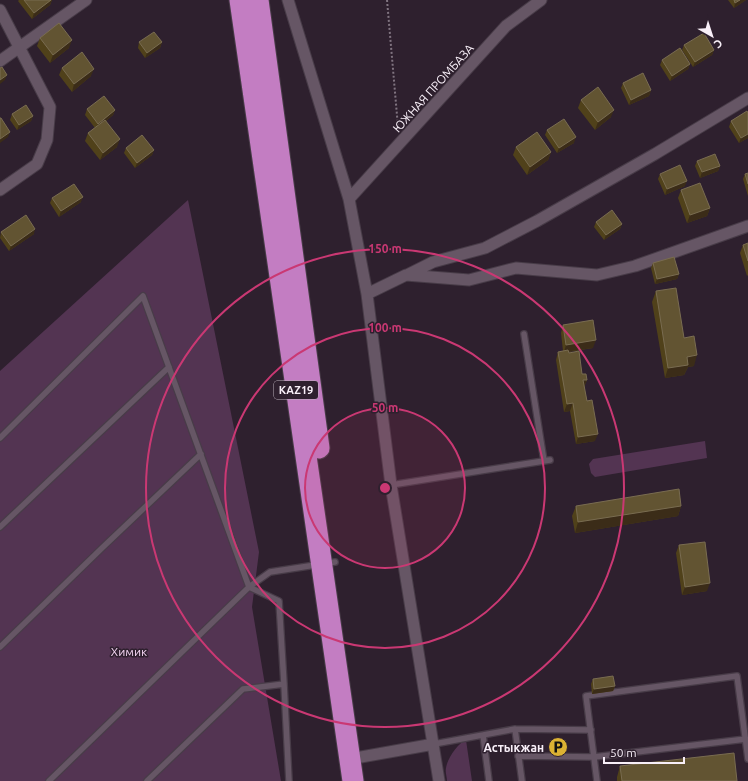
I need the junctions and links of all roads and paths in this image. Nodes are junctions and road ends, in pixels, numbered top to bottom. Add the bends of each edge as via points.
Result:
1 (86, 0) edge
2 (240, 0) edge
3 (258, 0) edge
4 (288, 0) edge
5 (387, 0) edge
6 (541, 0) edge
7 (0, 10) edge
8 (20, 48) junction
9 (0, 61) edge
10 (748, 98) edge
11 (398, 127) dead end
12 (0, 190) edge
13 (349, 199) junction
14 (748, 226) edge
15 (406, 275) junction
16 (367, 294) junction
17 (524, 334) dead end
18 (169, 367) junction
19 (0, 438) edge
20 (201, 454) junction
21 (391, 485) junction
22 (0, 527) edge
23 (328, 563) junction
24 (249, 587) junction
25 (0, 647) edge
26 (284, 684) junction
27 (515, 729) junction
28 (591, 730) junction
29 (483, 735) junction
30 (747, 740) edge
31 (434, 744) junction
32 (518, 756) junction
33 (594, 757) junction
34 (356, 758) junction
35 (748, 759) edge
36 (49, 781) edge
37 (147, 781) edge
38 (289, 781) edge
39 (353, 781) edge
40 (365, 781) edge
41 (439, 781) edge
42 (489, 781) edge
43 (522, 781) edge
44 (598, 781) edge

1 - 8 street
2 - 23 highway, KAZ19
3 - 23 highway, KAZ19
4 - 13 street
5 - 11 path
6 - 13 street, ЮЖНАЯ ПРОМБАЗА via 506,26
7 - 8 street
8 - 9 street
8 - 12 street via 50,107 46,140 37,164
10 - 15 street via 537,221 484,248 433,262
13 - 16 street
14 - 15 street via 635,266 597,275 516,268 469,280
15 - 16 street
16 - 21 street
17 - 21 lane via 547,460
18 - 19 lane via 142,296
18 - 20 lane
18 - 22 lane
20 - 24 lane
20 - 25 lane
21 - 31 street
23 - 24 lane via 270,572
23 - 34 highway, KAZ19
24 - 26 lane via 279,601
24 - 36 lane
26 - 37 lane via 243,689
26 - 38 lane
27 - 28 lane
27 - 29 lane
27 - 32 lane
28 - 30 lane via 586,696 737,676
28 - 33 lane
29 - 31 lane
29 - 42 lane
30 - 33 lane
30 - 35 lane
31 - 34 street
31 - 41 street
32 - 33 lane
32 - 43 lane
33 - 44 lane
34 - 39 highway, KAZ19
34 - 40 highway, KAZ19

